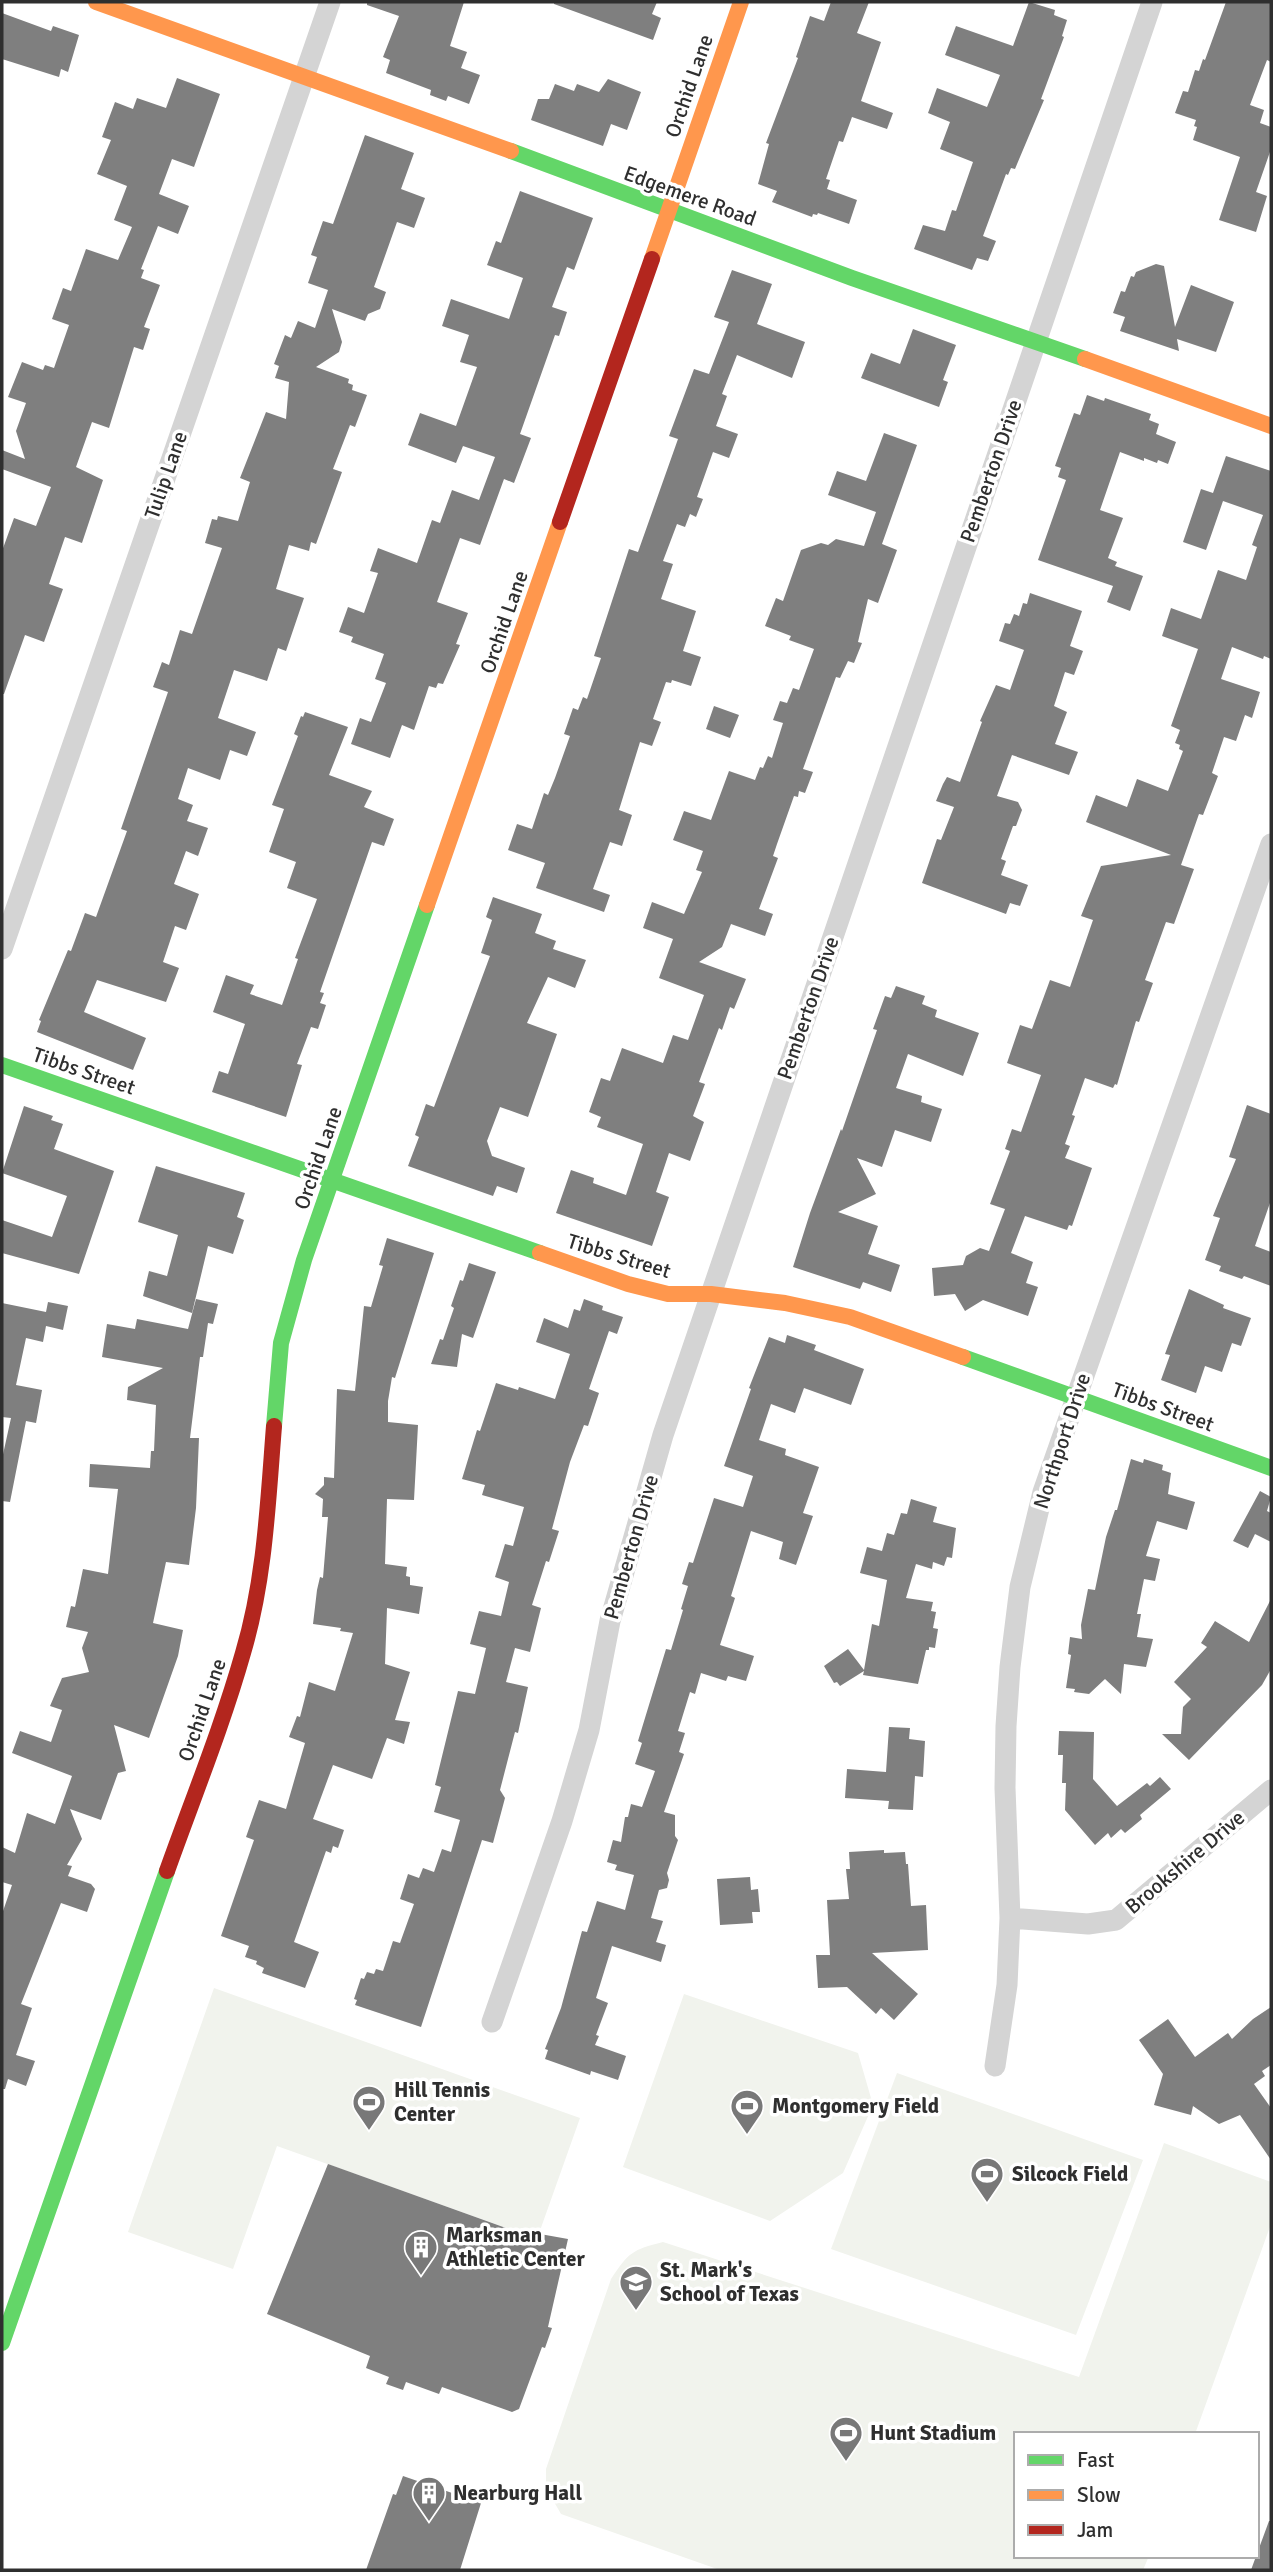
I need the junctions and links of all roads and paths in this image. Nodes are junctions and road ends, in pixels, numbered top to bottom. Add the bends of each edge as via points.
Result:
1 (96, 2) edge
2 (330, 2) edge
3 (741, 2) edge
4 (1152, 2) edge
5 (304, 76) junction
6 (669, 210) junction
7 (1035, 341) junction
8 (1271, 426) edge
9 (1271, 844) edge
10 (2, 949) edge
11 (2, 1065) edge
12 (334, 1179) junction
13 (711, 1294) junction
14 (1076, 1398) junction
15 (1271, 1468) edge
16 (1271, 1790) edge
17 (1010, 1918) junction
18 (492, 2022) dead end
19 (995, 2066) dead end
20 (2, 2343) edge

1 - 5 street, Edgemere Road
2 - 5 street, Tulip Lane
3 - 6 street, Orchid Lane
4 - 7 street, Pemberton Drive
5 - 6 street, Edgemere Road
5 - 10 street, Tulip Lane
6 - 7 street, Edgemere Road
6 - 12 street, Orchid Lane
7 - 8 street, Edgemere Road
7 - 13 street, Pemberton Drive
9 - 14 street, Northport Drive
11 - 12 street, Tibbs Street
12 - 13 street, Tibbs Street via 628,1284 668,1294
12 - 20 street, Orchid Lane via 304,1260 281,1343 267,1518 244,1652
13 - 14 street, Tibbs Street via 850,1317
13 - 18 street, Pemberton Drive via 635,1526 589,1730 562,1821
14 - 15 street, Tibbs Street
14 - 17 street, Northport Drive via 1043,1492 1020,1587 1006,1726
16 - 17 street, Brookshire Drive via 1116,1920 1088,1924
17 - 19 street, Northport Drive via 1007,1985

